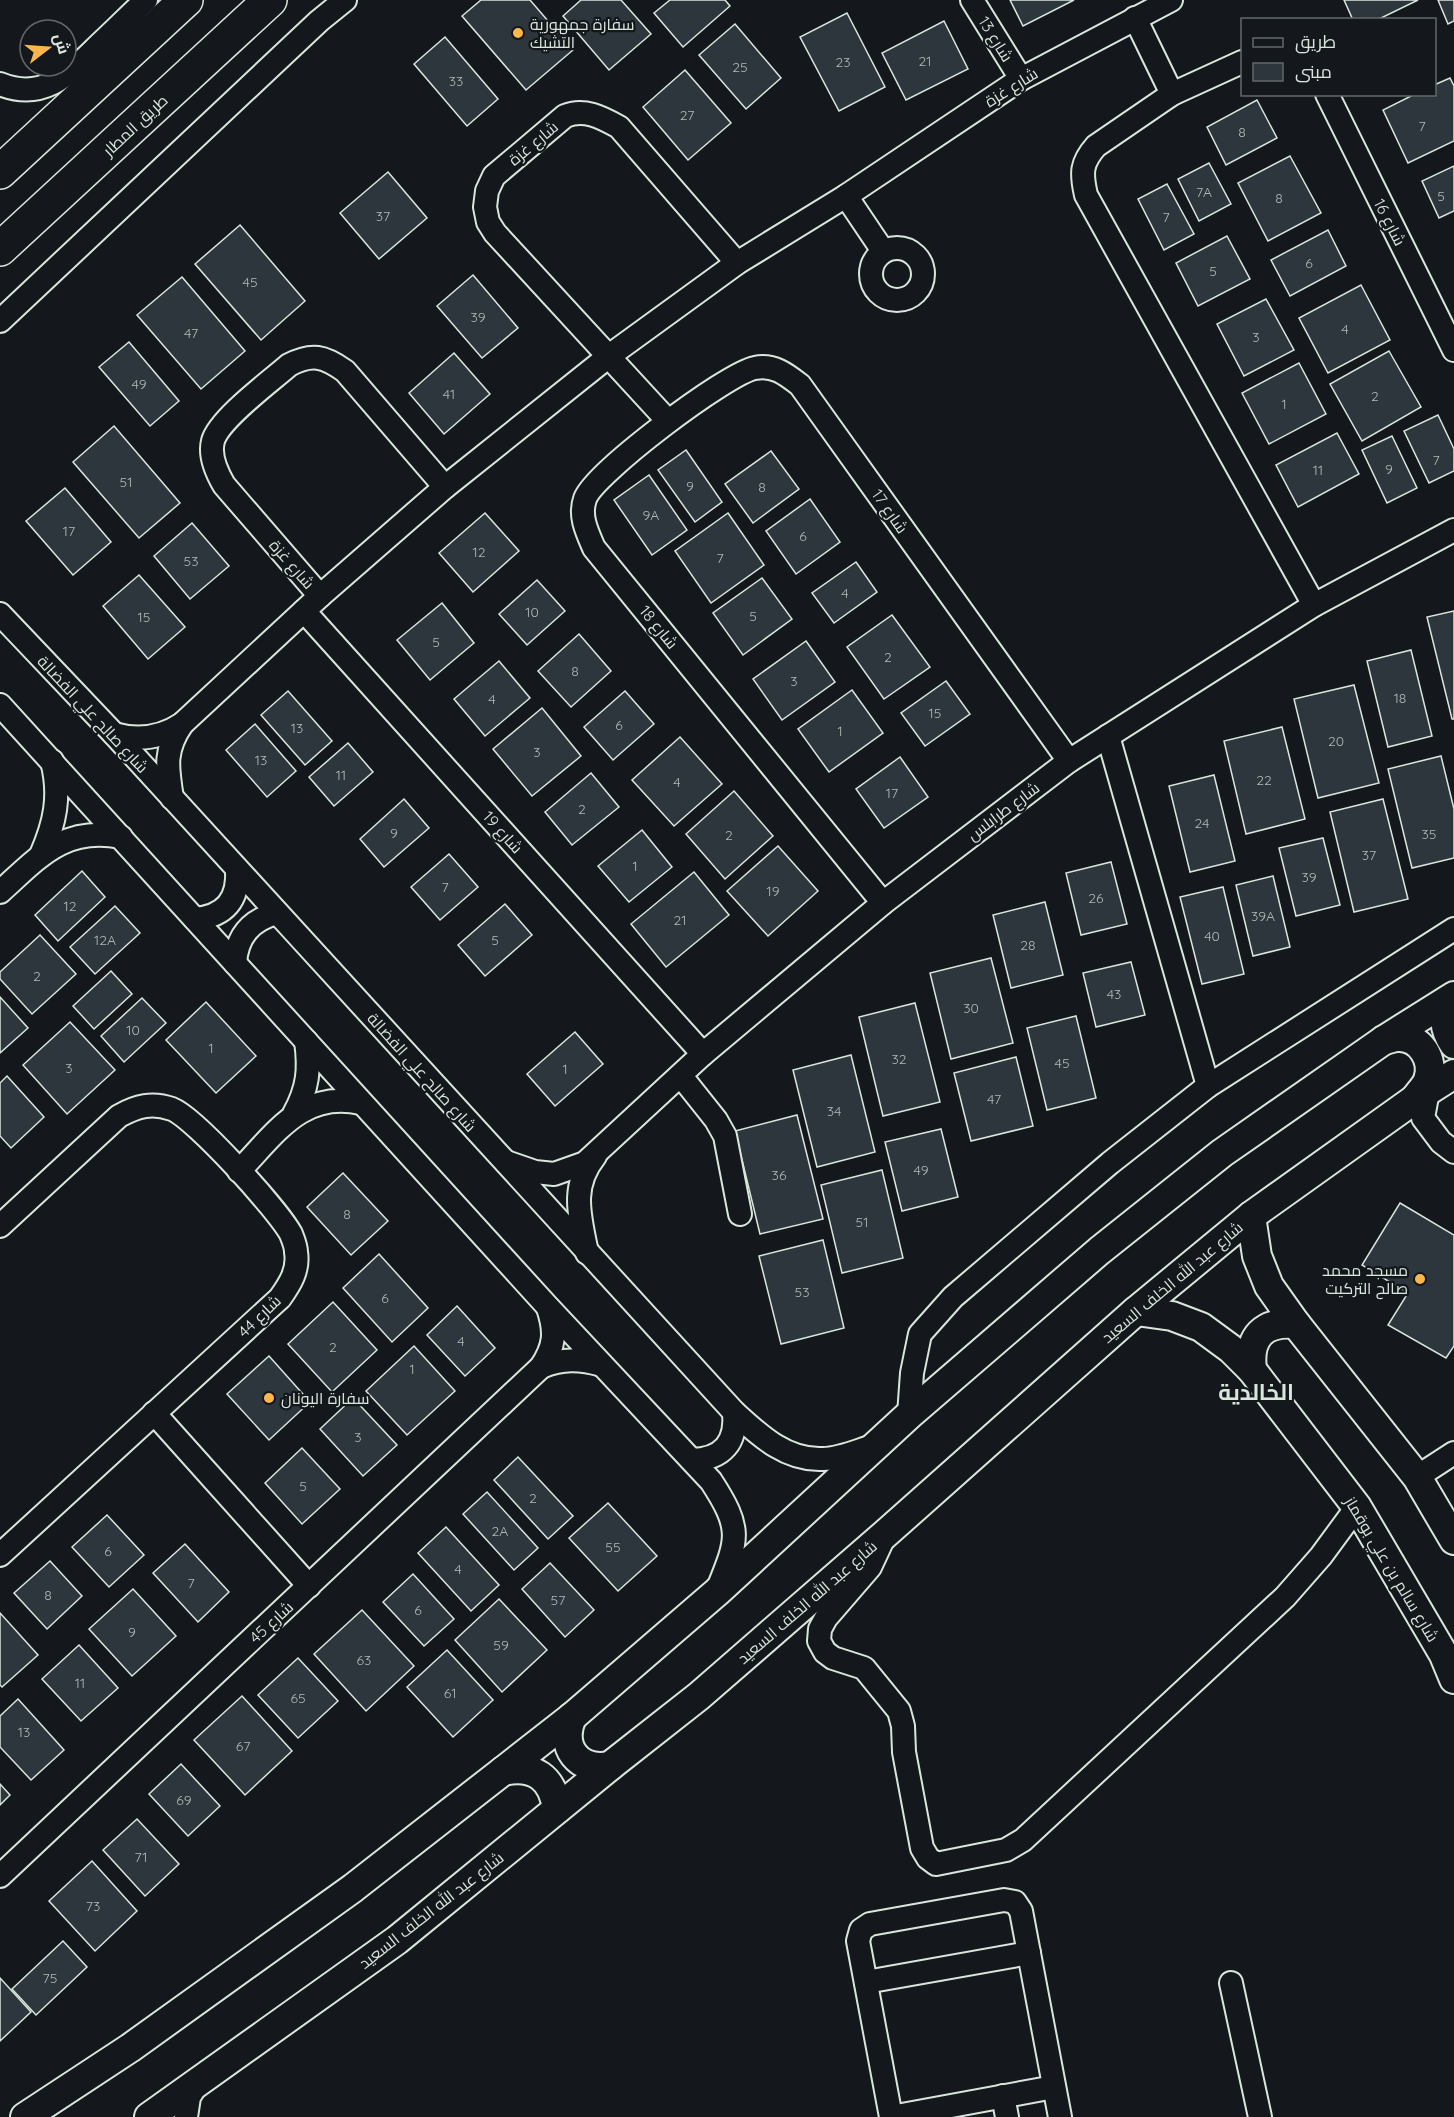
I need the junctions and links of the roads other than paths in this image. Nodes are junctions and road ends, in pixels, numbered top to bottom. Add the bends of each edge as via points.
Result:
1 (146, 0) edge
2 (186, 0) edge
3 (270, 0) edge
4 (345, 0) edge
5 (972, 0) edge
6 (1171, 0) edge
7 (1135, 18) junction
8 (1241, 62) edge
9 (1021, 79) junction
10 (0, 84) edge
11 (1172, 94) junction
12 (1328, 96) edge
13 (0, 172) edge
14 (846, 196) junction
15 (0, 249) edge
16 (883, 251) dead end
17 (737, 263) junction
18 (0, 321) edge
19 (1454, 350) edge
20 (609, 356) junction
21 (668, 421) junction
22 (445, 487) junction
23 (1454, 530) edge
24 (312, 603) junction
25 (1314, 605) junction
26 (4, 622) edge
27 (0, 705) edge
28 (182, 724) junction
29 (114, 734) junction
30 (1108, 736) junction
31 (52, 761) junction
32 (1068, 761) junction
33 (172, 798) junction
34 (121, 837) junction
35 (41, 855) junction
36 (237, 869) junction
37 (0, 892) edge
38 (883, 903) junction
39 (276, 913) junction
40 (195, 919) junction
41 (1454, 929) edge
42 (235, 963) junction
43 (1454, 998) edge
44 (1384, 1040) junction
45 (306, 1041) junction
46 (1454, 1044) edge
47 (703, 1054) junction
48 (1454, 1074) edge
49 (681, 1076) junction
50 (1208, 1086) junction
51 (1421, 1095) junction
52 (361, 1103) junction
53 (294, 1114) junction
54 (1454, 1152) edge
55 (596, 1155) junction
56 (502, 1160) junction
57 (239, 1171) junction
58 (740, 1214) dead end
59 (1251, 1216) junction
60 (0, 1226) edge
61 (587, 1253) junction
62 (548, 1307) junction
63 (1136, 1311) junction
64 (1296, 1324) junction
65 (602, 1365) junction
66 (541, 1367) junction
67 (1252, 1370) junction
68 (734, 1412) junction
69 (154, 1413) junction
70 (909, 1415) junction
71 (877, 1445) junction
72 (1454, 1453) edge
73 (692, 1460) junction
74 (1417, 1477) junction
75 (1357, 1507) junction
76 (885, 1535) junction
77 (1454, 1540) edge
78 (0, 1555) edge
79 (309, 1586) junction
80 (717, 1592) junction
81 (1454, 1679) edge
82 (572, 1717) junction
83 (610, 1766) junction
84 (503, 1771) junction
85 (556, 1809) junction
86 (0, 1876) edge
87 (1029, 1953) junction
88 (866, 1982) junction
89 (1231, 1983) dead end
90 (197, 2084) junction
91 (1054, 2087) junction
92 (1005, 2107) edge
93 (951, 2111) edge
94 (26, 2117) edge
95 (149, 2117) edge
96 (186, 2117) edge
97 (891, 2117) edge
98 (1060, 2117) edge
99 (1260, 2117) edge

1 - 10 street via 66,77 27,91
2 - 13 highway
3 - 15 highway, طريق المطار
4 - 18 street
5 - 9 street, شارع 13
6 - 7 street, شارع غزة
7 - 9 street, شارع غزة
7 - 11 street
8 - 11 street
9 - 14 street, شارع غزة
11 - 25 street via 1091,151 1083,170 1086,195
12 - 19 street, شارع 16
14 - 16 street
14 - 17 street, شارع غزة
17 - 20 street, شارع غزة
17 - 20 street, شارع غزة via 619,127 588,113 564,116 494,176 485,207 495,233
20 - 21 street
20 - 22 street, شارع غزة
21 - 32 street, شارع 17 via 741,372 769,367 783,371 800,385
21 - 38 street, شارع 18 via 595,484 585,497 585,528 594,548
22 - 24 street, شارع غزة
22 - 24 street, شارع غزة via 345,371 331,361 314,357 289,365 216,432 213,459 224,485
23 - 25 street, شارع طرابلس
24 - 28 street, شارع غزة
24 - 47 street, شارع 19
25 - 30 street, شارع طرابلس
26 - 29 street, شارع صالح علي الفضالة
27 - 31 street
28 - 29 street, شارع غزة via 153,738
28 - 33 street, شارع غزة via 168,755
29 - 33 street, شارع صالح علي الفضالة
30 - 32 street, شارع طرابلس
30 - 50 street
31 - 34 street
31 - 35 street via 57,800
32 - 38 street, شارع طرابلس
33 - 36 street, شارع صالح علي الفضالة
34 - 35 street via 100,833 83,836
34 - 40 street
35 - 37 street
36 - 39 street, شارع صالح علي الفضالة
36 - 40 street via 235,894 228,905 219,913
38 - 47 street, شارع طرابلس
39 - 42 street via 246,930
39 - 56 street, شارع صالح علي الفضالة
40 - 42 street
41 - 50 street
42 - 45 street
43 - 44 main road
43 - 46 main road via 1448,1005 1444,1025
44 - 51 main road via 1399,1036 1414,1041 1425,1051 1430,1065
44 - 70 main road via 1222,1153 1099,1251
45 - 52 street
45 - 53 street via 307,1083
47 - 49 street, شارع طرابلس
48 - 51 main road, شارع عبد الله الخلف السعيد
49 - 55 street, شارع طرابلس
49 - 58 street via 725,1136
50 - 70 street via 1110,1163 953,1297 920,1334
51 - 54 street via 1423,1118
51 - 59 main road, شارع عبد الله الخلف السعيد
52 - 53 street via 321,1101
52 - 62 street
53 - 57 street
55 - 56 street, شارع طرابلس via 554,1174 535,1172
55 - 61 street, شارع طرابلس via 579,1185 578,1207
56 - 61 street, شارع صالح علي الفضالة
57 - 60 street, شارع 44 via 187,1118 174,1110 147,1105 119,1116
57 - 69 street, شارع 44 via 292,1236 297,1252 296,1269 280,1298
59 - 63 main road, شارع عبد الله الخلف السعيد
59 - 64 main road via 1257,1257 1269,1286
61 - 68 street, شارع صالح علي الفضالة
62 - 65 street
62 - 66 street, شارع 45 via 554,1336 550,1354
63 - 67 main road, شارع سالم بن علي بوقماز via 1172,1316 1201,1327 1231,1348
63 - 76 main road, شارع عبد الله الخلف السعيد
64 - 67 main road via 1266,1328 1255,1339 1250,1354
64 - 74 main road
65 - 66 street, شارع 45 via 573,1359
65 - 73 street
66 - 79 street, شارع 45
67 - 75 main road, شارع سالم بن علي بوقماز
68 - 71 street, شارع صالح علي الفضالة via 757,1434 801,1457 824,1459
68 - 73 street via 733,1437 726,1447 705,1460
69 - 78 street, شارع 44
69 - 79 street
70 - 71 main road
71 - 80 main road
72 - 74 street
73 - 80 street via 727,1505 734,1522 734,1544
74 - 77 main road
75 - 76 street via 1322,1556 1285,1597 1023,1840 1006,1850 936,1864 922,1848 899,1711 864,1668 833,1658 819,1641 826,1618 870,1568
75 - 81 main road, شارع سالم بن علي بوقماز via 1444,1655
76 - 83 main road, شارع عبد الله الخلف السعيد via 699,1696
79 - 86 street, شارع 45
80 - 82 main road
82 - 83 main road via 567,1736 574,1755 590,1766
82 - 84 main road
83 - 85 main road, شارع عبد الله الخلف السعيد
84 - 85 main road via 516,1768 540,1776 552,1791
84 - 94 main road via 353,1888 130,2048
85 - 90 main road, شارع عبد الله الخلف السعيد via 397,1940
87 - 88 street
87 - 88 street via 1019,1906 1004,1899 865,1927 858,1941
87 - 91 street
88 - 97 street
89 - 99 street
90 - 95 main road, شارع عبد الله الخلف السعيد
90 - 96 street via 189,2097
91 - 92 street
91 - 98 street
92 - 93 street
93 - 97 street

